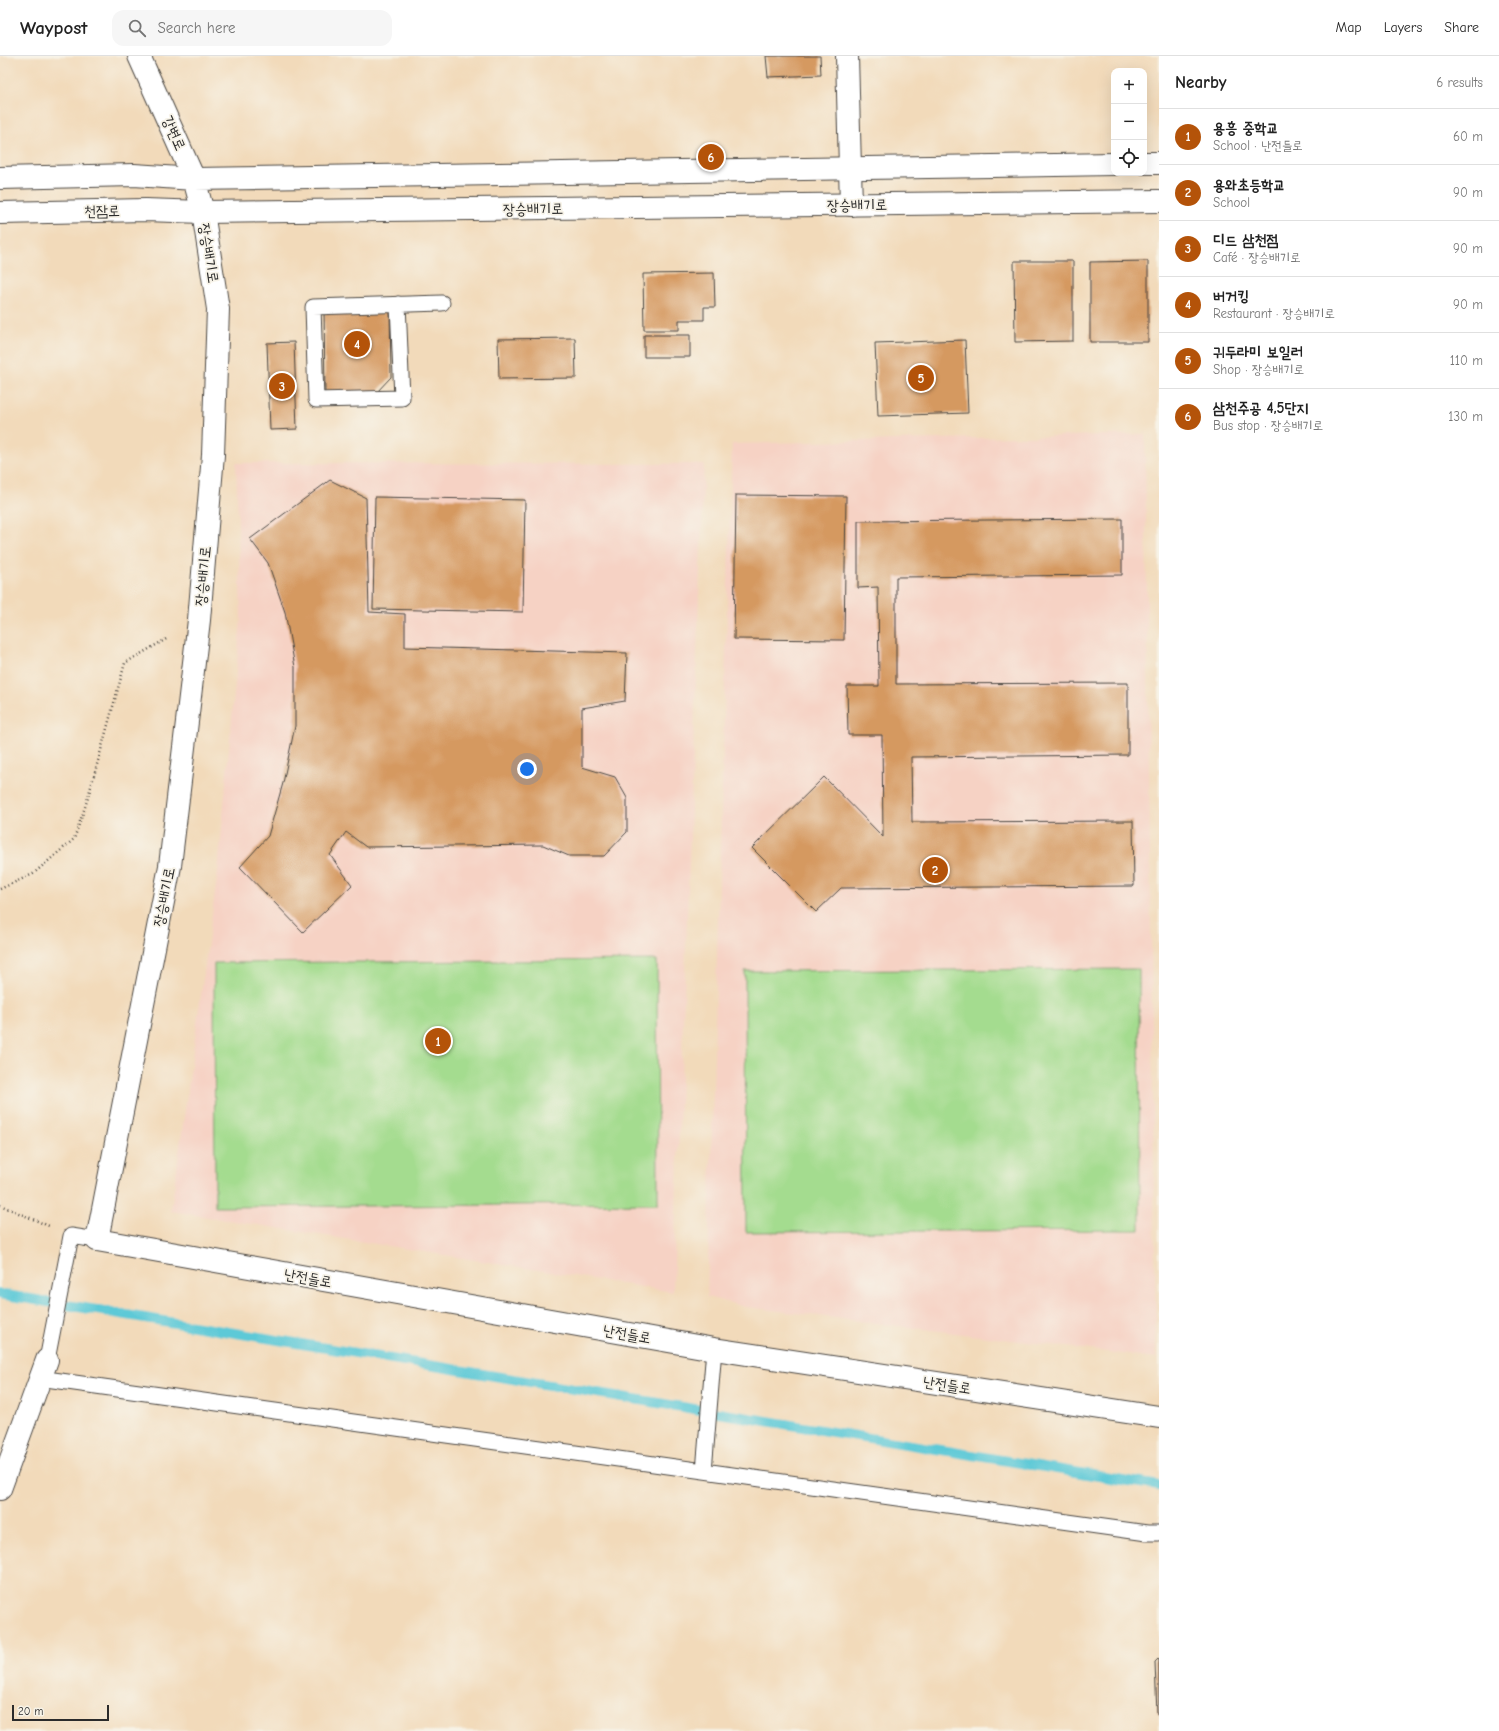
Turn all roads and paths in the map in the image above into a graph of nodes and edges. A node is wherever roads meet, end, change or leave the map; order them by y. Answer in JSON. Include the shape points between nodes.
{"nodes":[{"id":1,"x":139,"y":56,"type":"edge"},
{"id":2,"x":847,"y":56,"type":"edge"},
{"id":3,"x":1147,"y":163,"type":"edge"},
{"id":4,"x":1159,"y":163,"type":"edge"},
{"id":5,"x":1111,"y":164,"type":"edge"},
{"id":6,"x":851,"y":167,"type":"junction"},
{"id":7,"x":0,"y":178,"type":"edge"},
{"id":8,"x":194,"y":179,"type":"junction"},
{"id":9,"x":1159,"y":201,"type":"edge"},
{"id":10,"x":851,"y":206,"type":"junction"},
{"id":11,"x":203,"y":212,"type":"junction"},
{"id":12,"x":0,"y":213,"type":"edge"},
{"id":13,"x":442,"y":303,"type":"dead end"},
{"id":14,"x":398,"y":304,"type":"junction"},
{"id":15,"x":200,"y":620,"type":"junction"},
{"id":16,"x":0,"y":889,"type":"edge"},
{"id":17,"x":0,"y":1205,"type":"edge"},
{"id":18,"x":72,"y":1236,"type":"junction"},
{"id":19,"x":97,"y":1240,"type":"junction"},
{"id":20,"x":714,"y":1349,"type":"junction"},
{"id":21,"x":43,"y":1369,"type":"junction"},
{"id":22,"x":1159,"y":1417,"type":"edge"},
{"id":23,"x":704,"y":1471,"type":"junction"},
{"id":24,"x":0,"y":1489,"type":"edge"},
{"id":25,"x":1159,"y":1533,"type":"edge"}],
"edges":[{"from":1,"to":8,"type":"street","name":"강변로"},
{"from":2,"to":6,"type":"street"},
{"from":3,"to":4,"type":"street"},
{"from":5,"to":6,"type":"street"},
{"from":6,"to":8,"type":"street"},
{"from":6,"to":10,"type":"street"},
{"from":7,"to":8,"type":"street","via":[[134,175]]},
{"from":8,"to":11,"type":"street","name":"강변로"},
{"from":9,"to":10,"type":"street","name":"장승배기로"},
{"from":10,"to":11,"type":"street","name":"장승배기로"},
{"from":11,"to":12,"type":"street","name":"천잠로","via":[[145,210]]},
{"from":11,"to":15,"type":"street","name":"장승배기로","via":[[218,309],[213,455]]},
{"from":13,"to":14,"type":"lane"},
{"from":14,"to":14,"type":"lane","via":[[313,307],[316,400],[402,398]]},
{"from":15,"to":16,"type":"path","via":[[125,663],[74,839],[33,874]]},
{"from":15,"to":19,"type":"street","name":"장승배기로","via":[[170,866]]},
{"from":17,"to":18,"type":"path"},
{"from":18,"to":19,"type":"lane"},
{"from":18,"to":21,"type":"lane"},
{"from":19,"to":20,"type":"street","name":"난전들로"},
{"from":20,"to":22,"type":"street","name":"난전들로"},
{"from":20,"to":23,"type":"lane"},
{"from":21,"to":23,"type":"lane"},
{"from":21,"to":24,"type":"street"},
{"from":23,"to":25,"type":"lane"}]}
